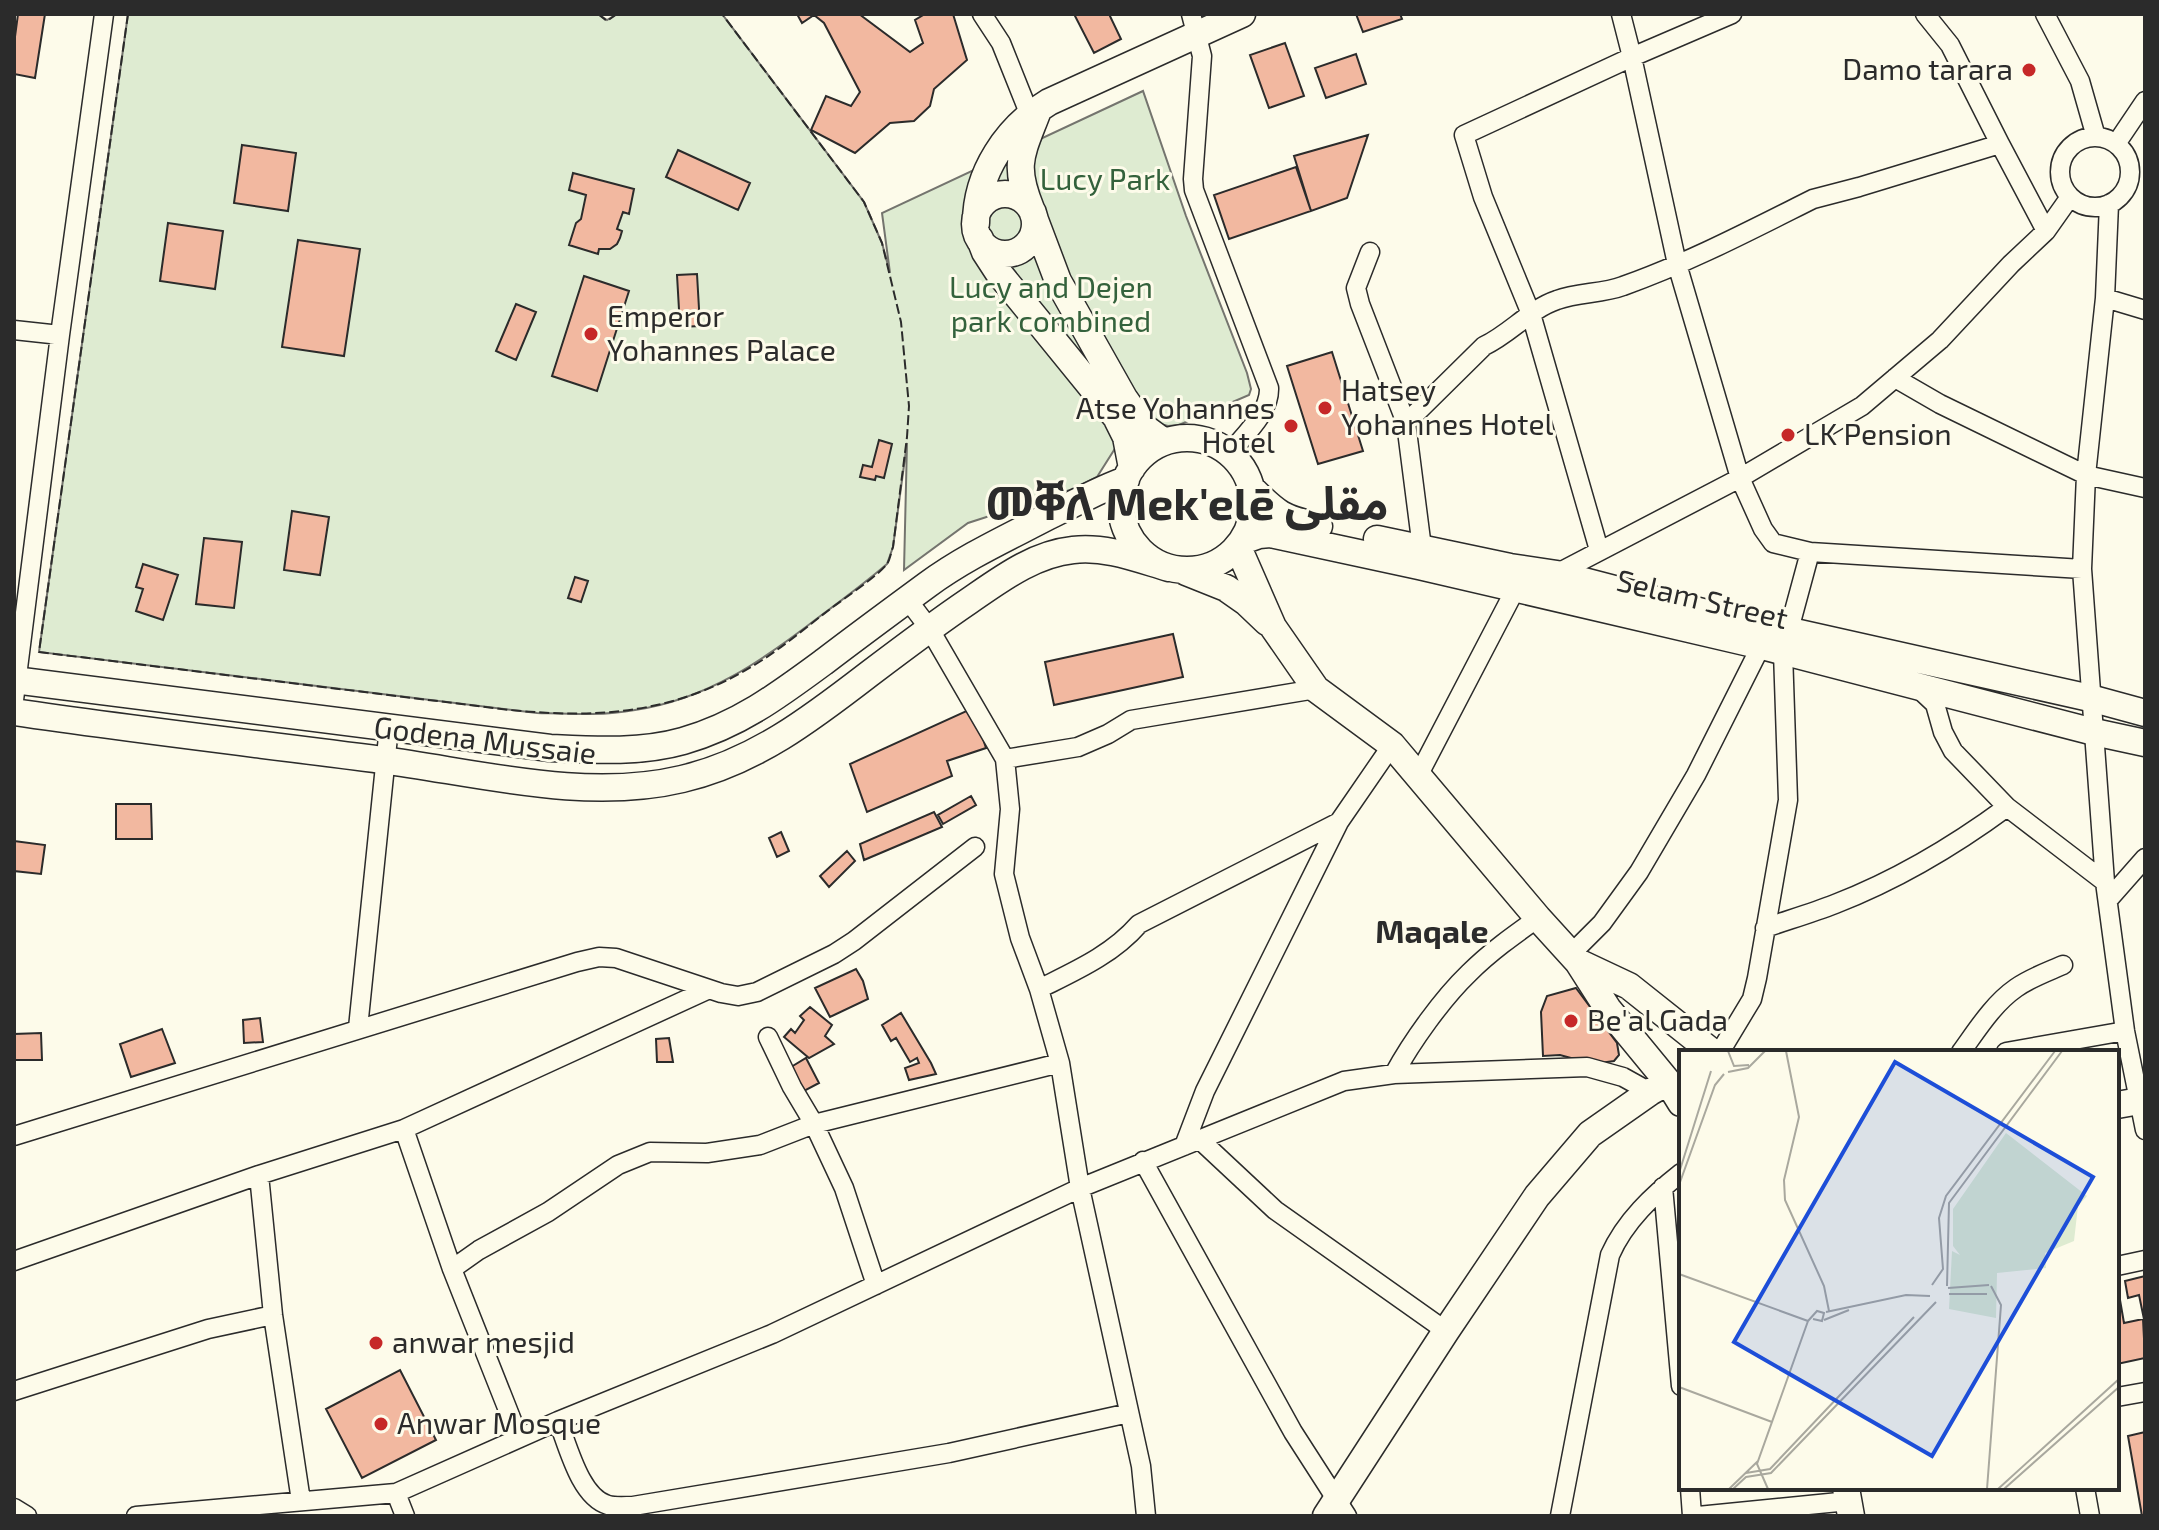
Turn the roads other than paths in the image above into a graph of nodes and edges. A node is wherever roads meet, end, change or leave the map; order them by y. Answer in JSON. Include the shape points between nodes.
{"nodes":[{"id":1,"x":104,"y":14,"type":"edge"},
{"id":2,"x":982,"y":14,"type":"edge"},
{"id":3,"x":1242,"y":14,"type":"edge"},
{"id":4,"x":1621,"y":14,"type":"edge"},
{"id":5,"x":1732,"y":14,"type":"edge"},
{"id":6,"x":1925,"y":14,"type":"edge"},
{"id":7,"x":2045,"y":14,"type":"edge"},
{"id":8,"x":1195,"y":25,"type":"edge"},
{"id":9,"x":1632,"y":57,"type":"junction"},
{"id":10,"x":2145,"y":101,"type":"edge"},
{"id":11,"x":1033,"y":116,"type":"junction"},
{"id":12,"x":2096,"y":137,"type":"junction"},
{"id":13,"x":2000,"y":144,"type":"junction"},
{"id":14,"x":2116,"y":144,"type":"junction"},
{"id":15,"x":2136,"y":161,"type":"edge"},
{"id":16,"x":2070,"y":197,"type":"junction"},
{"id":17,"x":2109,"y":204,"type":"junction"},
{"id":18,"x":1033,"y":215,"type":"junction"},
{"id":19,"x":978,"y":231,"type":"junction"},
{"id":20,"x":2046,"y":231,"type":"junction"},
{"id":21,"x":1370,"y":252,"type":"dead end"},
{"id":22,"x":1677,"y":264,"type":"junction"},
{"id":23,"x":2105,"y":298,"type":"junction"},
{"id":24,"x":2145,"y":310,"type":"edge"},
{"id":25,"x":1531,"y":314,"type":"junction"},
{"id":26,"x":14,"y":330,"type":"edge"},
{"id":27,"x":60,"y":335,"type":"junction"},
{"id":28,"x":1895,"y":378,"type":"junction"},
{"id":29,"x":1406,"y":423,"type":"junction"},
{"id":30,"x":1164,"y":442,"type":"junction"},
{"id":31,"x":1229,"y":454,"type":"junction"},
{"id":32,"x":1129,"y":474,"type":"junction"},
{"id":33,"x":2086,"y":475,"type":"junction"},
{"id":34,"x":1740,"y":478,"type":"junction"},
{"id":35,"x":1251,"y":488,"type":"junction"},
{"id":36,"x":2145,"y":488,"type":"edge"},
{"id":37,"x":1240,"y":544,"type":"junction"},
{"id":38,"x":1599,"y":550,"type":"junction"},
{"id":39,"x":1810,"y":552,"type":"junction"},
{"id":40,"x":1421,"y":557,"type":"junction"},
{"id":41,"x":1176,"y":569,"type":"junction"},
{"id":42,"x":2082,"y":569,"type":"junction"},
{"id":43,"x":1557,"y":574,"type":"junction"},
{"id":44,"x":1513,"y":578,"type":"junction"},
{"id":45,"x":907,"y":599,"type":"junction"},
{"id":46,"x":1273,"y":627,"type":"junction"},
{"id":47,"x":929,"y":628,"type":"junction"},
{"id":48,"x":1776,"y":640,"type":"junction"},
{"id":49,"x":1915,"y":684,"type":"junction"},
{"id":50,"x":15,"y":686,"type":"edge"},
{"id":51,"x":1316,"y":689,"type":"junction"},
{"id":52,"x":2090,"y":698,"type":"junction"},
{"id":53,"x":14,"y":712,"type":"edge"},
{"id":54,"x":2145,"y":713,"type":"edge"},
{"id":55,"x":389,"y":727,"type":"junction"},
{"id":56,"x":2094,"y":732,"type":"junction"},
{"id":57,"x":2145,"y":743,"type":"edge"},
{"id":58,"x":1392,"y":745,"type":"junction"},
{"id":59,"x":1005,"y":759,"type":"junction"},
{"id":60,"x":386,"y":761,"type":"junction"},
{"id":61,"x":1418,"y":776,"type":"junction"},
{"id":62,"x":2007,"y":807,"type":"junction"},
{"id":63,"x":1339,"y":822,"type":"junction"},
{"id":64,"x":975,"y":847,"type":"dead end"},
{"id":65,"x":2145,"y":858,"type":"edge"},
{"id":66,"x":2107,"y":891,"type":"junction"},
{"id":67,"x":1538,"y":918,"type":"junction"},
{"id":68,"x":1765,"y":928,"type":"junction"},
{"id":69,"x":1575,"y":958,"type":"junction"},
{"id":70,"x":2063,"y":965,"type":"dead end"},
{"id":71,"x":1039,"y":989,"type":"junction"},
{"id":72,"x":707,"y":990,"type":"junction"},
{"id":73,"x":358,"y":1028,"type":"junction"},
{"id":74,"x":2125,"y":1031,"type":"junction"},
{"id":75,"x":768,"y":1037,"type":"dead end"},
{"id":76,"x":1709,"y":1050,"type":"edge"},
{"id":77,"x":1721,"y":1050,"type":"edge"},
{"id":78,"x":1962,"y":1050,"type":"edge"},
{"id":79,"x":2017,"y":1050,"type":"edge"},
{"id":80,"x":1060,"y":1063,"type":"junction"},
{"id":81,"x":1394,"y":1074,"type":"junction"},
{"id":82,"x":1666,"y":1092,"type":"edge"},
{"id":83,"x":2134,"y":1102,"type":"edge"},
{"id":84,"x":814,"y":1124,"type":"junction"},
{"id":85,"x":404,"y":1129,"type":"junction"},
{"id":86,"x":2145,"y":1130,"type":"edge"},
{"id":87,"x":14,"y":1136,"type":"edge"},
{"id":88,"x":1192,"y":1142,"type":"junction"},
{"id":89,"x":1143,"y":1161,"type":"junction"},
{"id":90,"x":259,"y":1175,"type":"junction"},
{"id":91,"x":1679,"y":1175,"type":"edge"},
{"id":92,"x":1663,"y":1187,"type":"junction"},
{"id":93,"x":1080,"y":1188,"type":"junction"},
{"id":94,"x":2145,"y":1260,"type":"edge"},
{"id":95,"x":14,"y":1261,"type":"edge"},
{"id":96,"x":2119,"y":1266,"type":"edge"},
{"id":97,"x":452,"y":1269,"type":"junction"},
{"id":98,"x":876,"y":1285,"type":"junction"},
{"id":99,"x":273,"y":1315,"type":"junction"},
{"id":100,"x":1446,"y":1331,"type":"junction"},
{"id":101,"x":1679,"y":1364,"type":"edge"},
{"id":102,"x":14,"y":1391,"type":"edge"},
{"id":103,"x":2145,"y":1392,"type":"edge"},
{"id":104,"x":2119,"y":1397,"type":"edge"},
{"id":105,"x":1129,"y":1413,"type":"junction"},
{"id":106,"x":558,"y":1421,"type":"junction"},
{"id":107,"x":519,"y":1438,"type":"junction"},
{"id":108,"x":1690,"y":1490,"type":"edge"},
{"id":109,"x":2085,"y":1490,"type":"edge"},
{"id":110,"x":396,"y":1493,"type":"junction"},
{"id":111,"x":1849,"y":1502,"type":"edge"},
{"id":112,"x":294,"y":1506,"type":"edge"},
{"id":113,"x":14,"y":1508,"type":"edge"},
{"id":114,"x":616,"y":1511,"type":"edge"},
{"id":115,"x":1337,"y":1511,"type":"edge"},
{"id":116,"x":175,"y":1514,"type":"edge"},
{"id":117,"x":27,"y":1516,"type":"edge"},
{"id":118,"x":136,"y":1516,"type":"edge"},
{"id":119,"x":405,"y":1516,"type":"edge"},
{"id":120,"x":1146,"y":1516,"type":"edge"},
{"id":121,"x":1560,"y":1516,"type":"edge"},
{"id":122,"x":1695,"y":1516,"type":"edge"},
{"id":123,"x":2090,"y":1516,"type":"edge"}],
"edges":[{"from":1,"to":27,"type":"street"},
{"from":2,"to":11,"type":"street","via":[[1001,43]]},
{"from":3,"to":8,"type":"street"},
{"from":4,"to":9,"type":"street"},
{"from":5,"to":9,"type":"street"},
{"from":6,"to":13,"type":"street","via":[[1950,45]]},
{"from":7,"to":12,"type":"street","via":[[2080,81]]},
{"from":8,"to":11,"type":"street"},
{"from":8,"to":31,"type":"street","via":[[1202,56],[1194,190],[1269,388],[1266,407]]},
{"from":9,"to":22,"type":"street"},
{"from":9,"to":25,"type":"street","via":[[1464,135]]},
{"from":10,"to":14,"type":"street"},
{"from":11,"to":18,"type":"street","via":[[1020,174]]},
{"from":11,"to":19,"type":"street","via":[[1011,132],[988,170],[976,204]]},
{"from":12,"to":14,"type":"street"},
{"from":12,"to":16,"type":"street","via":[[2078,141],[2065,154],[2061,181]]},
{"from":13,"to":20,"type":"street"},
{"from":13,"to":22,"type":"street","via":[[1813,199]]},
{"from":14,"to":15,"type":"street"},
{"from":15,"to":17,"type":"street","via":[[2127,186]]},
{"from":16,"to":17,"type":"street","via":[[2089,206]]},
{"from":16,"to":20,"type":"street"},
{"from":17,"to":23,"type":"street"},
{"from":18,"to":19,"type":"street","via":[[1024,201],[998,195],[978,212]]},
{"from":18,"to":19,"type":"street","via":[[1033,236],[1008,254],[988,248]]},
{"from":18,"to":30,"type":"street","via":[[1058,281],[1124,398],[1145,428]]},
{"from":19,"to":32,"type":"street","via":[[998,272],[1116,417],[1126,437]]},
{"from":20,"to":28,"type":"street","via":[[1940,340]]},
{"from":21,"to":29,"type":"street","via":[[1356,288]]},
{"from":22,"to":25,"type":"street","via":[[1620,288],[1556,300]]},
{"from":22,"to":34,"type":"street"},
{"from":23,"to":24,"type":"street"},
{"from":23,"to":33,"type":"street"},
{"from":25,"to":29,"type":"street","via":[[1484,346]]},
{"from":25,"to":38,"type":"street"},
{"from":26,"to":27,"type":"street"},
{"from":27,"to":50,"type":"street"},
{"from":28,"to":33,"type":"street"},
{"from":28,"to":34,"type":"street","via":[[1862,406]]},
{"from":29,"to":40,"type":"street"},
{"from":30,"to":31,"type":"street","via":[[1205,441]]},
{"from":30,"to":32,"type":"street","via":[[1141,457]]},
{"from":31,"to":35,"type":"street"},
{"from":32,"to":41,"type":"street","via":[[1121,507],[1128,534],[1145,555]]},
{"from":32,"to":45,"type":"street","name":"Godena Mussaie","via":[[983,549]]},
{"from":33,"to":36,"type":"street"},
{"from":33,"to":42,"type":"street"},
{"from":34,"to":38,"type":"street"},
{"from":34,"to":39,"type":"street","via":[[1773,543]]},
{"from":35,"to":37,"type":"street","via":[[1252,516]]},
{"from":35,"to":40,"type":"street","via":[[1290,520]]},
{"from":37,"to":40,"type":"street","via":[[1270,534]]},
{"from":37,"to":41,"type":"street","via":[[1210,567]]},
{"from":37,"to":46,"type":"street"},
{"from":38,"to":43,"type":"street"},
{"from":39,"to":42,"type":"street"},
{"from":39,"to":48,"type":"street"},
{"from":40,"to":44,"type":"street"},
{"from":41,"to":46,"type":"street","via":[[1226,588]]},
{"from":41,"to":47,"type":"street","name":"Godena Mussaie","via":[[1092,549],[1054,553],[1034,560]]},
{"from":42,"to":52,"type":"street"},
{"from":43,"to":44,"type":"street","name":"Selam Street"},
{"from":43,"to":48,"type":"street","name":"Selam Street"},
{"from":44,"to":48,"type":"street","name":"Selam Street"},
{"from":44,"to":61,"type":"street"},
{"from":45,"to":47,"type":"street"},
{"from":45,"to":55,"type":"street","name":"Godena Mussaie","via":[[761,707],[681,742],[559,749]]},
{"from":46,"to":51,"type":"street"},
{"from":47,"to":59,"type":"street"},
{"from":47,"to":60,"type":"street","name":"Godena Mussaie","via":[[784,737],[682,779],[627,788],[576,788]]},
{"from":48,"to":49,"type":"street","name":"Selam Street"},
{"from":48,"to":52,"type":"street","name":"Selam Street"},
{"from":48,"to":68,"type":"street","via":[[1788,800]]},
{"from":48,"to":69,"type":"street","via":[[1639,872]]},
{"from":49,"to":56,"type":"street","name":"Selam Street"},
{"from":49,"to":62,"type":"street","via":[[1935,704],[1953,751]]},
{"from":50,"to":55,"type":"street","name":"Godena Mussaie"},
{"from":51,"to":58,"type":"street"},
{"from":51,"to":59,"type":"street","via":[[1131,720],[1078,747]]},
{"from":52,"to":54,"type":"street","name":"Selam Street"},
{"from":52,"to":56,"type":"street"},
{"from":53,"to":60,"type":"street","name":"Godena Mussaie"},
{"from":55,"to":60,"type":"street"},
{"from":56,"to":57,"type":"street","name":"Selam Street"},
{"from":56,"to":66,"type":"street"},
{"from":58,"to":61,"type":"street"},
{"from":58,"to":63,"type":"street"},
{"from":59,"to":71,"type":"street","via":[[1010,809],[1004,874]]},
{"from":60,"to":73,"type":"street"},
{"from":61,"to":67,"type":"street"},
{"from":62,"to":66,"type":"street"},
{"from":62,"to":68,"type":"street","via":[[1898,875]]},
{"from":63,"to":71,"type":"street","via":[[1139,924],[1096,961]]},
{"from":63,"to":88,"type":"street","via":[[1205,1091]]},
{"from":64,"to":72,"type":"street","via":[[834,954],[757,992],[738,996]]},
{"from":65,"to":66,"type":"street"},
{"from":66,"to":74,"type":"street"},
{"from":67,"to":69,"type":"street"},
{"from":67,"to":81,"type":"street","via":[[1467,975],[1408,1048]]},
{"from":68,"to":77,"type":"street","via":[[1752,999]]},
{"from":69,"to":76,"type":"street","via":[[1629,986]]},
{"from":69,"to":82,"type":"street"},
{"from":70,"to":78,"type":"street","via":[[2014,989]]},
{"from":71,"to":80,"type":"street"},
{"from":72,"to":73,"type":"street","via":[[616,958],[599,957]]},
{"from":72,"to":85,"type":"street"},
{"from":73,"to":87,"type":"street"},
{"from":74,"to":79,"type":"street"},
{"from":74,"to":83,"type":"street"},
{"from":75,"to":84,"type":"street"},
{"from":80,"to":84,"type":"street"},
{"from":80,"to":93,"type":"street"},
{"from":81,"to":82,"type":"street","via":[[1587,1067]]},
{"from":81,"to":88,"type":"street","via":[[1344,1081]]},
{"from":82,"to":100,"type":"street","via":[[1590,1134],[1537,1196]]},
{"from":83,"to":86,"type":"street"},
{"from":84,"to":97,"type":"street","via":[[760,1145],[707,1153],[650,1152],[618,1165]]},
{"from":84,"to":98,"type":"street","via":[[844,1188]]},
{"from":85,"to":90,"type":"street"},
{"from":85,"to":97,"type":"street"},
{"from":88,"to":89,"type":"street"},
{"from":88,"to":100,"type":"street","via":[[1275,1210]]},
{"from":89,"to":93,"type":"street"},
{"from":89,"to":115,"type":"street"},
{"from":90,"to":95,"type":"street"},
{"from":90,"to":99,"type":"street"},
{"from":91,"to":92,"type":"street"},
{"from":92,"to":101,"type":"street"},
{"from":92,"to":121,"type":"street","via":[[1626,1226],[1610,1255]]},
{"from":93,"to":98,"type":"street"},
{"from":93,"to":105,"type":"street"},
{"from":94,"to":96,"type":"street"},
{"from":97,"to":107,"type":"street"},
{"from":98,"to":106,"type":"street","via":[[772,1334]]},
{"from":99,"to":102,"type":"street","via":[[208,1329]]},
{"from":99,"to":112,"type":"street"},
{"from":100,"to":115,"type":"street"},
{"from":103,"to":104,"type":"street"},
{"from":105,"to":114,"type":"street","via":[[949,1453]]},
{"from":105,"to":120,"type":"street"},
{"from":106,"to":107,"type":"street"},
{"from":106,"to":114,"type":"street","via":[[581,1480],[595,1499]]},
{"from":107,"to":110,"type":"street"},
{"from":108,"to":122,"type":"street"},
{"from":109,"to":123,"type":"street"},
{"from":110,"to":112,"type":"street"},
{"from":110,"to":119,"type":"street"},
{"from":111,"to":122,"type":"street"},
{"from":112,"to":116,"type":"street"},
{"from":113,"to":117,"type":"street"},
{"from":116,"to":118,"type":"street"}]}
